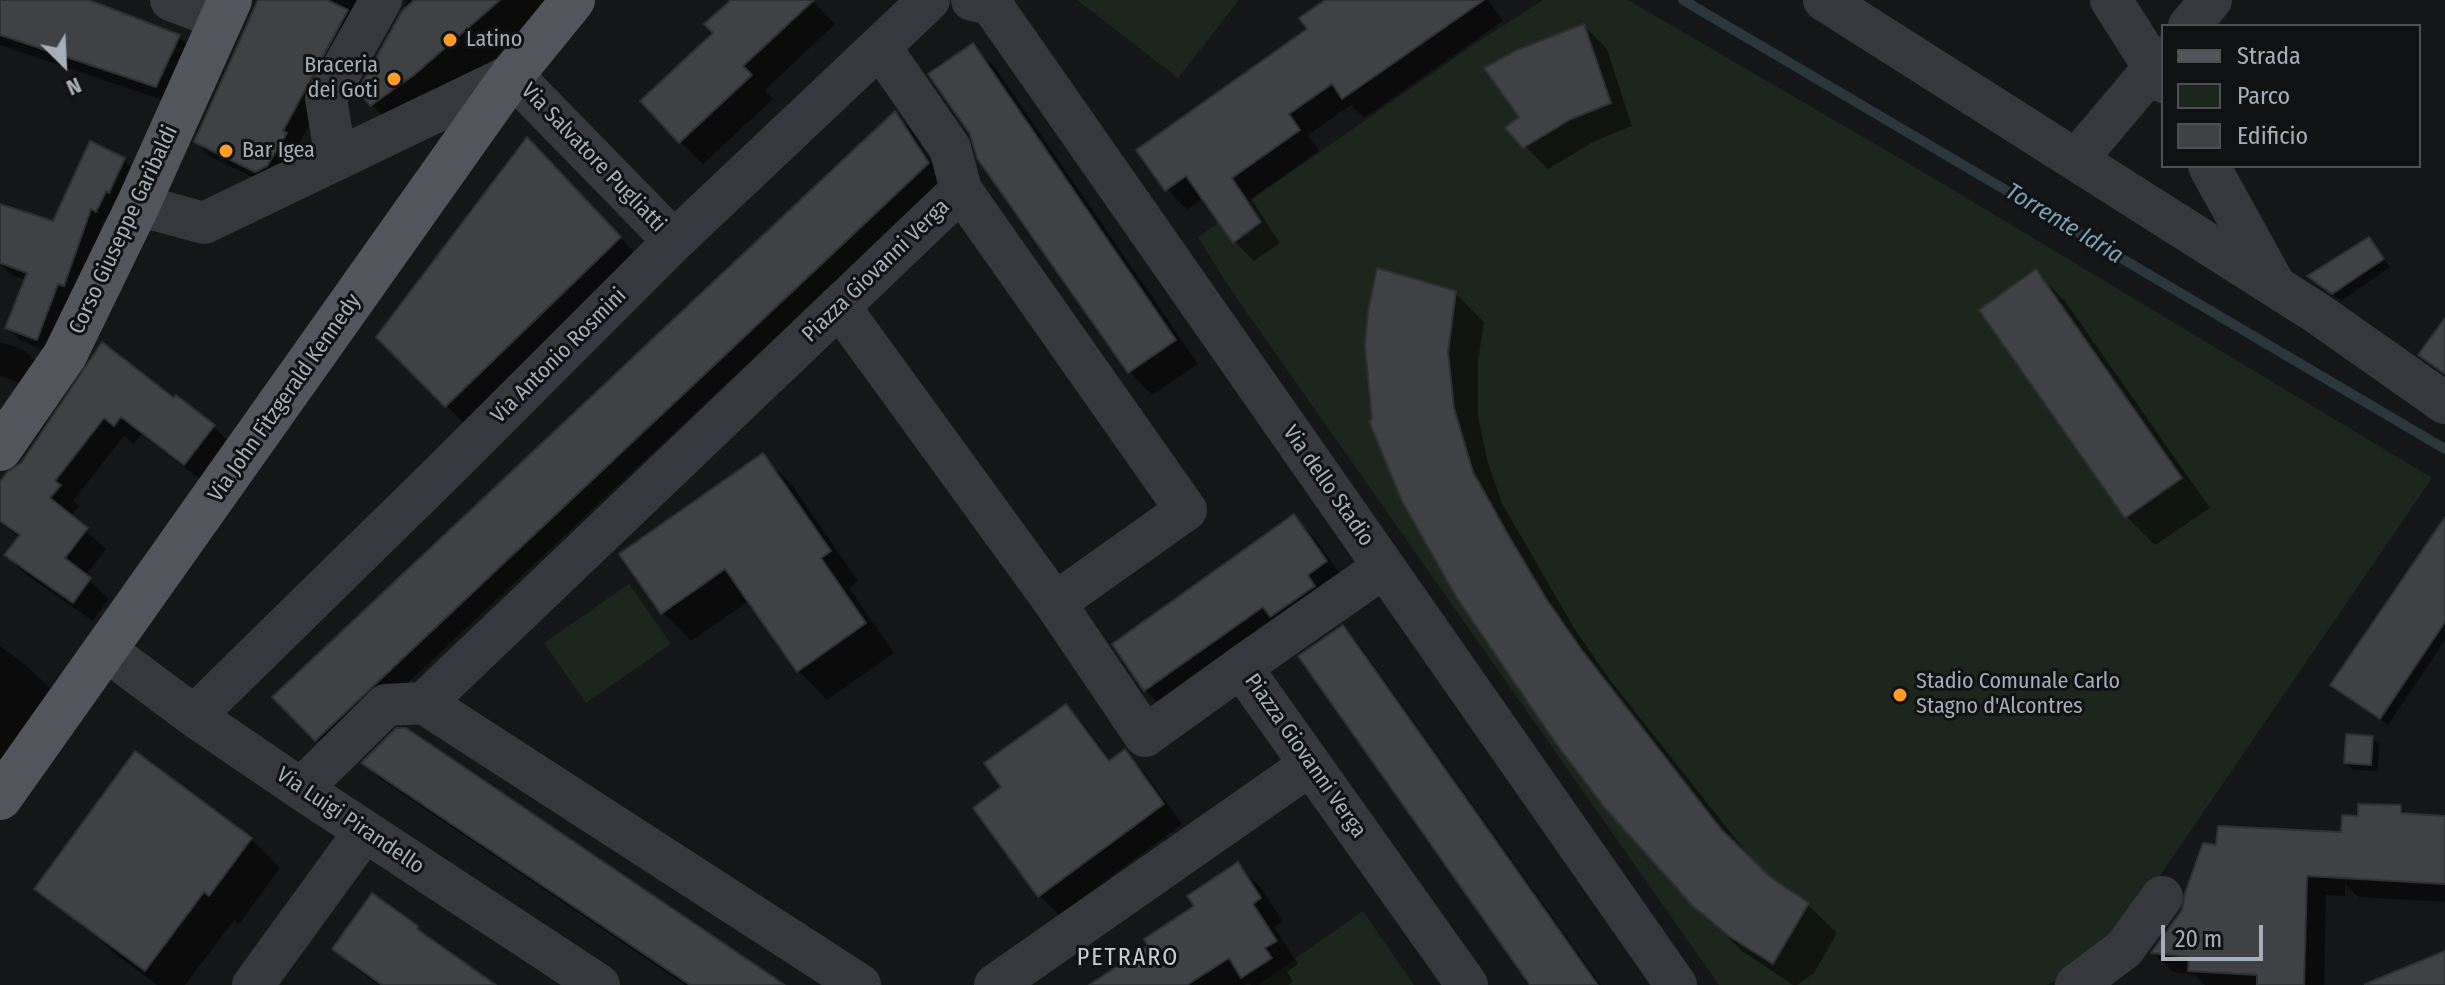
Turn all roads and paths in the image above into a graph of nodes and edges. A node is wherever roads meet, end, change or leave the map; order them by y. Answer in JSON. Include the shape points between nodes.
{"nodes":[{"id":1,"x":171,"y":0,"type":"edge"},
{"id":2,"x":381,"y":0,"type":"edge"},
{"id":3,"x":573,"y":0,"type":"edge"},
{"id":4,"x":929,"y":0,"type":"edge"},
{"id":5,"x":972,"y":0,"type":"edge"},
{"id":6,"x":1824,"y":0,"type":"edge"},
{"id":7,"x":2111,"y":0,"type":"edge"},
{"id":8,"x":2211,"y":0,"type":"edge"},
{"id":9,"x":226,"y":9,"type":"edge"},
{"id":10,"x":2191,"y":24,"type":"edge"},
{"id":11,"x":880,"y":47,"type":"junction"},
{"id":12,"x":2160,"y":69,"type":"edge"},
{"id":13,"x":512,"y":75,"type":"junction"},
{"id":14,"x":336,"y":160,"type":"junction"},
{"id":15,"x":2076,"y":160,"type":"junction"},
{"id":16,"x":2210,"y":168,"type":"edge"},
{"id":17,"x":961,"y":190,"type":"junction"},
{"id":18,"x":138,"y":205,"type":"junction"},
{"id":19,"x":674,"y":241,"type":"junction"},
{"id":20,"x":2276,"y":287,"type":"junction"},
{"id":21,"x":839,"y":306,"type":"junction"},
{"id":22,"x":2445,"y":403,"type":"edge"},
{"id":23,"x":2,"y":443,"type":"edge"},
{"id":24,"x":1384,"y":567,"type":"junction"},
{"id":25,"x":1055,"y":603,"type":"junction"},
{"id":26,"x":107,"y":651,"type":"junction"},
{"id":27,"x":1241,"y":667,"type":"junction"},
{"id":28,"x":424,"y":703,"type":"junction"},
{"id":29,"x":194,"y":716,"type":"junction"},
{"id":30,"x":1310,"y":765,"type":"junction"},
{"id":31,"x":301,"y":789,"type":"junction"},
{"id":32,"x":0,"y":798,"type":"edge"},
{"id":33,"x":365,"y":831,"type":"junction"},
{"id":34,"x":2162,"y":897,"type":"dead end"},
{"id":35,"x":584,"y":981,"type":"edge"},
{"id":36,"x":844,"y":981,"type":"edge"},
{"id":37,"x":253,"y":985,"type":"edge"},
{"id":38,"x":995,"y":985,"type":"edge"},
{"id":39,"x":1467,"y":985,"type":"edge"},
{"id":40,"x":1676,"y":985,"type":"edge"},
{"id":41,"x":2076,"y":985,"type":"edge"}],
"edges":[{"from":1,"to":9,"type":"street"},
{"from":2,"to":14,"type":"street","via":[[326,98]]},
{"from":3,"to":13,"type":"main road","name":"Via John Fitzgerald Kennedy"},
{"from":4,"to":11,"type":"street","name":"Via Antonio Rosmini"},
{"from":5,"to":24,"type":"street","name":"Via dello Stadio","via":[[991,4]]},
{"from":6,"to":15,"type":"street"},
{"from":7,"to":12,"type":"street"},
{"from":8,"to":10,"type":"street"},
{"from":9,"to":18,"type":"main road","name":"Corso Giuseppe Garibaldi"},
{"from":11,"to":17,"type":"street","via":[[950,148]]},
{"from":11,"to":19,"type":"street","name":"Via Antonio Rosmini"},
{"from":12,"to":15,"type":"street"},
{"from":13,"to":14,"type":"street"},
{"from":13,"to":19,"type":"street","name":"Via Salvatore Pugliatti"},
{"from":13,"to":26,"type":"main road","name":"Via John Fitzgerald Kennedy"},
{"from":14,"to":18,"type":"street","via":[[204,223]]},
{"from":15,"to":20,"type":"street"},
{"from":16,"to":20,"type":"street"},
{"from":17,"to":21,"type":"street","name":"Piazza Giovanni Verga"},
{"from":17,"to":25,"type":"street","name":"Piazza Giovanni Verga","via":[[1186,510]]},
{"from":18,"to":23,"type":"main road","name":"Corso Giuseppe Garibaldi","via":[[65,355]]},
{"from":19,"to":29,"type":"street","name":"Via Antonio Rosmini"},
{"from":20,"to":22,"type":"street"},
{"from":21,"to":25,"type":"street"},
{"from":21,"to":28,"type":"street","name":"Piazza Giovanni Verga"},
{"from":24,"to":27,"type":"street"},
{"from":24,"to":40,"type":"street","name":"Via dello Stadio"},
{"from":25,"to":27,"type":"street","name":"Piazza Giovanni Verga","via":[[1145,736]]},
{"from":26,"to":29,"type":"street","name":"Via Luigi Pirandello"},
{"from":26,"to":32,"type":"main road","name":"Via John Fitzgerald Kennedy"},
{"from":27,"to":30,"type":"street","name":"Piazza Giovanni Verga"},
{"from":28,"to":31,"type":"street","via":[[386,705]]},
{"from":28,"to":36,"type":"street"},
{"from":29,"to":31,"type":"street","name":"Via Luigi Pirandello"},
{"from":30,"to":38,"type":"street"},
{"from":30,"to":39,"type":"street","name":"Piazza Giovanni Verga"},
{"from":31,"to":33,"type":"street","name":"Via Luigi Pirandello"},
{"from":33,"to":35,"type":"street","name":"Via Luigi Pirandello"},
{"from":33,"to":37,"type":"street"},
{"from":34,"to":41,"type":"street","via":[[2124,949]]}]}
